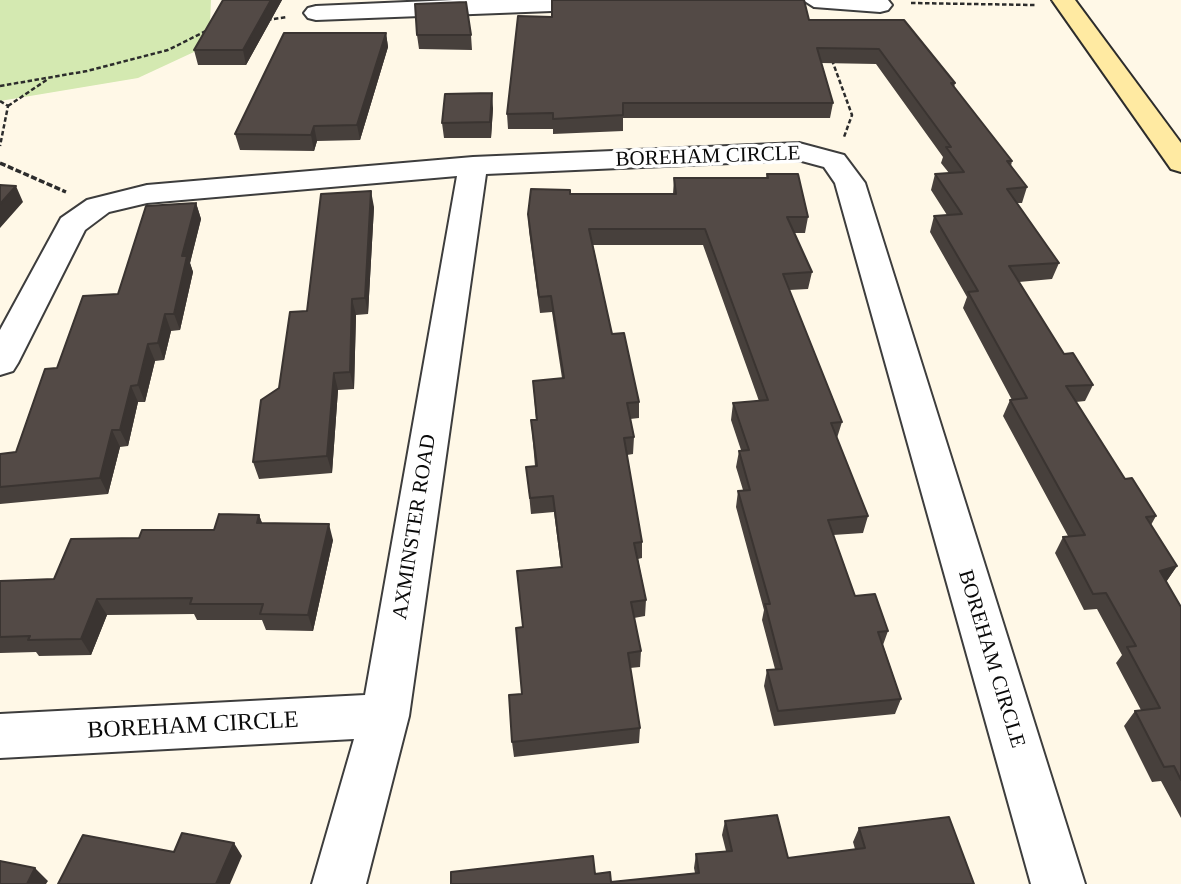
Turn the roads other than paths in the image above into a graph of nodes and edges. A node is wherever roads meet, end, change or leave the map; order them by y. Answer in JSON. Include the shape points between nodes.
{"nodes":[{"id":1,"x":814,"y":0,"type":"edge"},
{"id":2,"x":519,"y":2,"type":"edge"},
{"id":3,"x":626,"y":2,"type":"edge"},
{"id":4,"x":1066,"y":3,"type":"edge"},
{"id":5,"x":880,"y":5,"type":"road end"},
{"id":6,"x":316,"y":13,"type":"road end"},
{"id":7,"x":1179,"y":157,"type":"edge"},
{"id":8,"x":472,"y":166,"type":"junction"},
{"id":9,"x":0,"y":363,"type":"edge"},
{"id":10,"x":385,"y":716,"type":"junction"},
{"id":11,"x":0,"y":736,"type":"edge"},
{"id":12,"x":340,"y":884,"type":"edge"},
{"id":13,"x":1058,"y":884,"type":"edge"}],
"edges":[{"from":1,"to":5,"type":"street"},
{"from":2,"to":3,"type":"street"},
{"from":2,"to":6,"type":"street"},
{"from":4,"to":7,"type":"main road"},
{"from":8,"to":9,"type":"street","name":"BOREHAM CIRCLE","via":[[147,194],[97,206],[72,225]]},
{"from":8,"to":10,"type":"street","name":"AXMINSTER ROAD"},
{"from":8,"to":13,"type":"street","name":"BOREHAM CIRCLE","via":[[799,151],[834,161],[850,183]]},
{"from":10,"to":11,"type":"street","name":"BOREHAM CIRCLE"},
{"from":10,"to":12,"type":"street","name":"AXMINSTER ROAD"}]}
